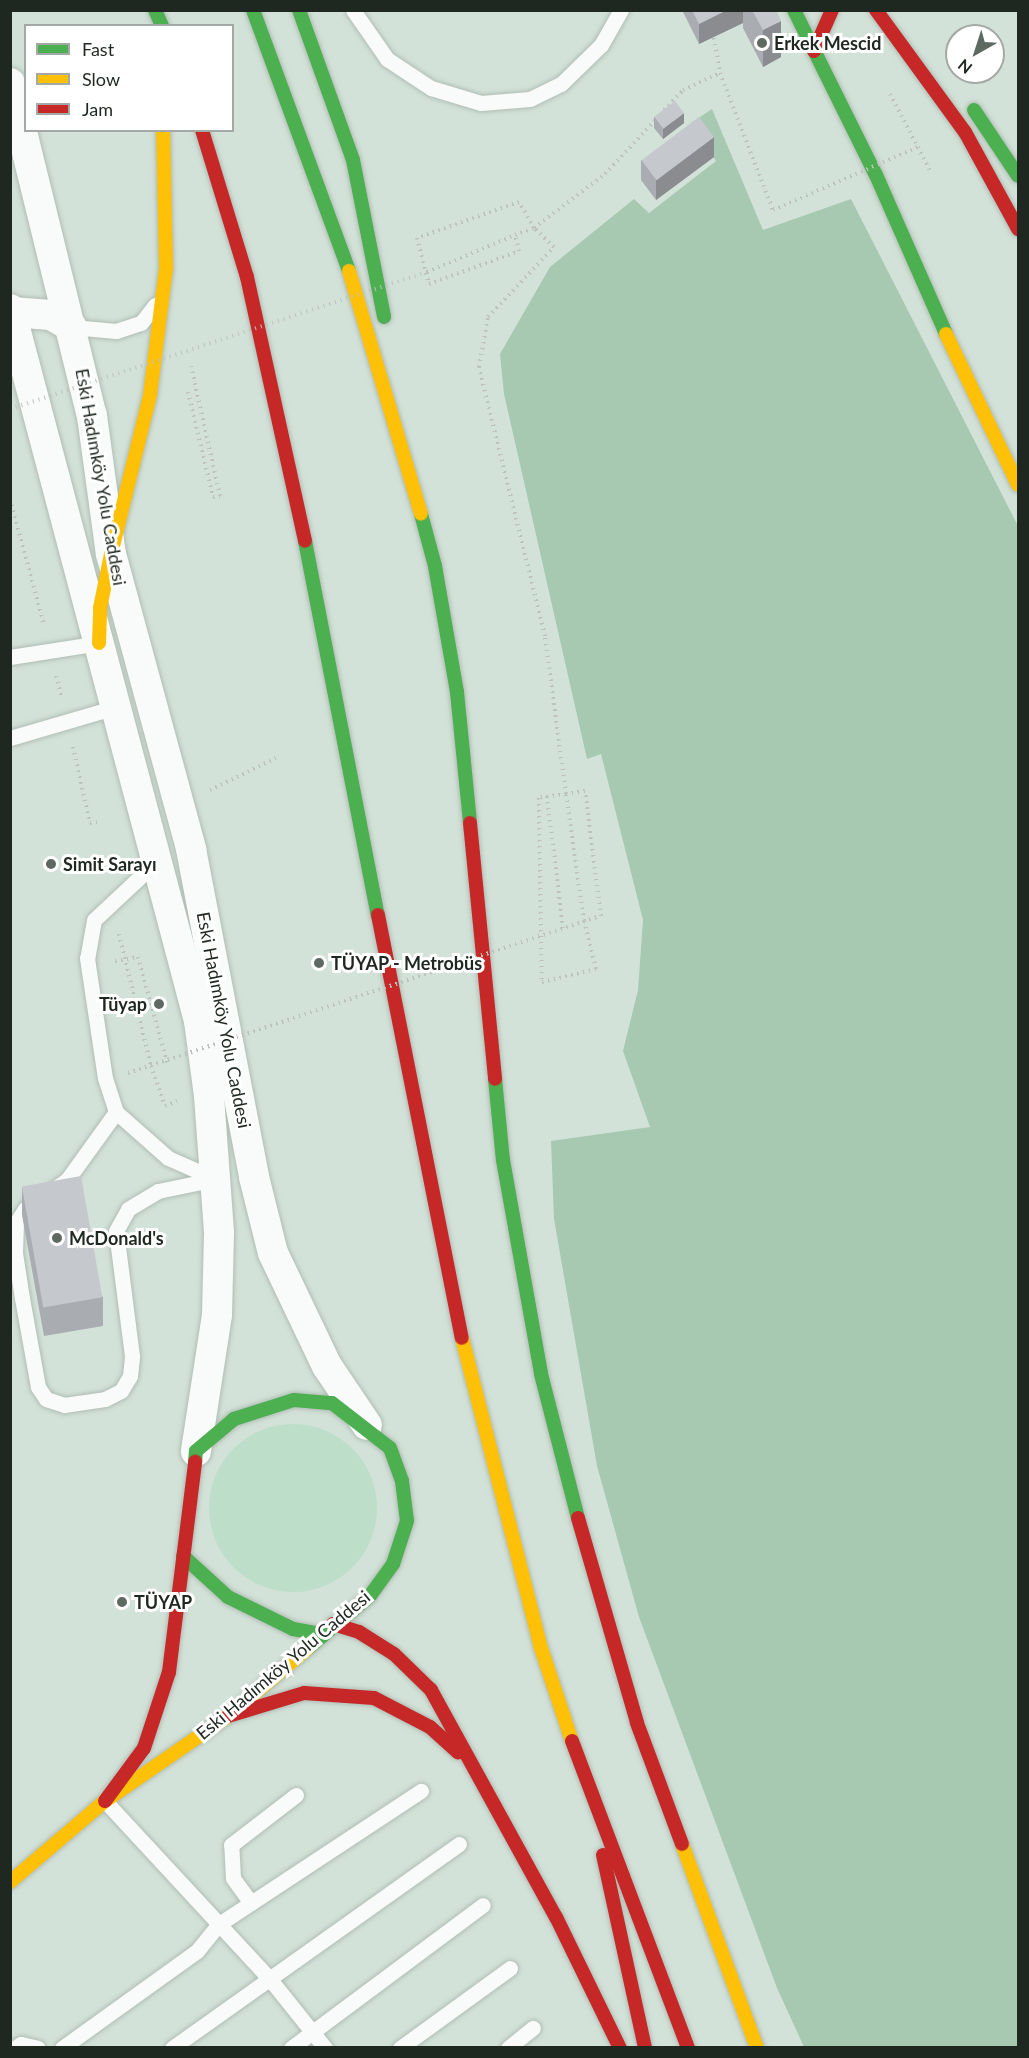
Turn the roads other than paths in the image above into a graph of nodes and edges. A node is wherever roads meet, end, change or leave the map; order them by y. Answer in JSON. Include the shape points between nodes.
{"nodes":[{"id":1,"x":253,"y":10,"type":"edge"},
{"id":2,"x":299,"y":10,"type":"edge"},
{"id":3,"x":354,"y":10,"type":"edge"},
{"id":4,"x":621,"y":10,"type":"edge"},
{"id":5,"x":794,"y":10,"type":"edge"},
{"id":6,"x":832,"y":10,"type":"edge"},
{"id":7,"x":876,"y":10,"type":"edge"},
{"id":8,"x":814,"y":51,"type":"junction"},
{"id":9,"x":10,"y":83,"type":"edge"},
{"id":10,"x":965,"y":97,"type":"dead end"},
{"id":11,"x":162,"y":132,"type":"edge"},
{"id":12,"x":203,"y":132,"type":"edge"},
{"id":13,"x":1018,"y":176,"type":"edge"},
{"id":14,"x":1018,"y":229,"type":"edge"},
{"id":15,"x":161,"y":298,"type":"junction"},
{"id":16,"x":11,"y":310,"type":"edge"},
{"id":17,"x":72,"y":327,"type":"junction"},
{"id":18,"x":386,"y":385,"type":"junction"},
{"id":19,"x":1018,"y":485,"type":"edge"},
{"id":20,"x":111,"y":554,"type":"junction"},
{"id":21,"x":99,"y":643,"type":"junction"},
{"id":22,"x":10,"y":657,"type":"edge"},
{"id":23,"x":116,"y":707,"type":"junction"},
{"id":24,"x":10,"y":738,"type":"edge"},
{"id":25,"x":191,"y":849,"type":"junction"},
{"id":26,"x":157,"y":861,"type":"junction"},
{"id":27,"x":116,"y":1112,"type":"junction"},
{"id":28,"x":216,"y":1179,"type":"junction"},
{"id":29,"x":369,"y":1428,"type":"junction"},
{"id":30,"x":196,"y":1451,"type":"junction"},
{"id":31,"x":183,"y":1556,"type":"junction"},
{"id":32,"x":333,"y":1624,"type":"junction"},
{"id":33,"x":321,"y":1634,"type":"junction"},
{"id":34,"x":228,"y":1716,"type":"junction"},
{"id":35,"x":478,"y":1774,"type":"junction"},
{"id":36,"x":587,"y":1786,"type":"junction"},
{"id":37,"x":421,"y":1791,"type":"dead end"},
{"id":38,"x":296,"y":1795,"type":"dead end"},
{"id":39,"x":105,"y":1801,"type":"junction"},
{"id":40,"x":459,"y":1844,"type":"dead end"},
{"id":41,"x":10,"y":1882,"type":"edge"},
{"id":42,"x":250,"y":1903,"type":"junction"},
{"id":43,"x":483,"y":1905,"type":"dead end"},
{"id":44,"x":219,"y":1924,"type":"junction"},
{"id":45,"x":510,"y":1968,"type":"dead end"},
{"id":46,"x":269,"y":1978,"type":"junction"},
{"id":47,"x":533,"y":2028,"type":"dead end"},
{"id":48,"x":313,"y":2033,"type":"junction"},
{"id":49,"x":15,"y":2048,"type":"edge"},
{"id":50,"x":38,"y":2048,"type":"edge"},
{"id":51,"x":62,"y":2048,"type":"edge"},
{"id":52,"x":172,"y":2048,"type":"edge"},
{"id":53,"x":291,"y":2048,"type":"edge"},
{"id":54,"x":325,"y":2048,"type":"edge"},
{"id":55,"x":400,"y":2048,"type":"edge"},
{"id":56,"x":508,"y":2048,"type":"edge"},
{"id":57,"x":620,"y":2048,"type":"edge"},
{"id":58,"x":645,"y":2048,"type":"edge"},
{"id":59,"x":688,"y":2048,"type":"edge"},
{"id":60,"x":757,"y":2048,"type":"edge"}],
"edges":[{"from":1,"to":18,"type":"main road","via":[[340,241]]},
{"from":2,"to":18,"type":"main road","via":[[353,160],[386,338]]},
{"from":3,"to":4,"type":"lane","via":[[387,59],[431,88],[480,103],[530,99],[561,84],[602,45]]},
{"from":5,"to":8,"type":"main road"},
{"from":6,"to":8,"type":"main road"},
{"from":7,"to":14,"type":"main road","via":[[964,132]]},
{"from":8,"to":19,"type":"main road","via":[[876,175],[979,410]]},
{"from":9,"to":17,"type":"street","name":"Eski Hadımköy Yolu Caddesi"},
{"from":10,"to":13,"type":"main road"},
{"from":11,"to":15,"type":"main road","via":[[166,268]]},
{"from":12,"to":36,"type":"main road","via":[[247,278],[313,578],[452,1299],[540,1645]]},
{"from":15,"to":17,"type":"lane","via":[[141,322],[116,332]]},
{"from":15,"to":20,"type":"main road","via":[[150,395]]},
{"from":16,"to":17,"type":"street","via":[[51,315]]},
{"from":16,"to":21,"type":"street","name":"Eski Hadımköy Yolu Caddesi"},
{"from":17,"to":20,"type":"street","name":"Eski Hadımköy Yolu Caddesi","via":[[92,416]]},
{"from":18,"to":60,"type":"main road","via":[[435,566],[457,692],[503,1160],[541,1374],[598,1598],[637,1723],[698,1897]]},
{"from":20,"to":21,"type":"main road","via":[[100,608]]},
{"from":20,"to":25,"type":"street","name":"Eski Hadımköy Yolu Caddesi"},
{"from":21,"to":22,"type":"lane"},
{"from":21,"to":23,"type":"street","name":"Eski Hadımköy Yolu Caddesi"},
{"from":23,"to":24,"type":"lane"},
{"from":23,"to":26,"type":"street","name":"Eski Hadımköy Yolu Caddesi"},
{"from":25,"to":26,"type":"street"},
{"from":25,"to":29,"type":"street","name":"Eski Hadımköy Yolu Caddesi","via":[[254,1177],[273,1253],[327,1366]]},
{"from":26,"to":27,"type":"lane","via":[[94,920],[87,958],[105,1078]]},
{"from":26,"to":28,"type":"street","name":"Eski Hadımköy Yolu Caddesi","via":[[199,1022]]},
{"from":27,"to":28,"type":"lane","via":[[168,1158]]},
{"from":27,"to":28,"type":"lane","via":[[67,1180],[25,1209],[16,1223],[15,1253],[22,1298],[38,1387],[46,1399],[64,1405],[105,1399],[121,1391],[130,1376],[132,1356],[116,1231],[128,1209],[158,1191]]},
{"from":28,"to":30,"type":"street","name":"Eski Hadımköy Yolu Caddesi","via":[[217,1315]]},
{"from":29,"to":30,"type":"main road","via":[[332,1402],[294,1400],[234,1419]]},
{"from":29,"to":32,"type":"main road","name":"Eski Hadımköy Yolu Caddesi","via":[[390,1448],[402,1481],[406,1521],[393,1564],[370,1596]]},
{"from":30,"to":31,"type":"main road","name":"Eski Hadımköy Yolu Caddesi"},
{"from":31,"to":33,"type":"main road","via":[[228,1597],[293,1629]]},
{"from":31,"to":39,"type":"main road","name":"Eski Hadımköy Yolu Caddesi","via":[[169,1672],[144,1748]]},
{"from":32,"to":33,"type":"main road","name":"Eski Hadımköy Yolu Caddesi"},
{"from":32,"to":35,"type":"main road","via":[[359,1632],[394,1654],[431,1690]]},
{"from":33,"to":34,"type":"main road","name":"Eski Hadımköy Yolu Caddesi"},
{"from":34,"to":35,"type":"main road","via":[[304,1694],[374,1698],[430,1727]]},
{"from":34,"to":39,"type":"main road","name":"Eski Hadımköy Yolu Caddesi"},
{"from":35,"to":57,"type":"main road","via":[[556,1917]]},
{"from":36,"to":58,"type":"main road"},
{"from":36,"to":59,"type":"main road"},
{"from":37,"to":42,"type":"lane"},
{"from":38,"to":42,"type":"lane","via":[[231,1845],[233,1878]]},
{"from":39,"to":41,"type":"main road","name":"Eski Hadımköy Yolu Caddesi"},
{"from":39,"to":44,"type":"lane"},
{"from":40,"to":46,"type":"lane"},
{"from":42,"to":44,"type":"lane"},
{"from":43,"to":48,"type":"lane"},
{"from":44,"to":46,"type":"lane"},
{"from":44,"to":51,"type":"lane","via":[[197,1951]]},
{"from":45,"to":55,"type":"lane"},
{"from":46,"to":48,"type":"lane"},
{"from":46,"to":52,"type":"lane"},
{"from":47,"to":56,"type":"lane"},
{"from":48,"to":53,"type":"lane"},
{"from":48,"to":54,"type":"lane"},
{"from":49,"to":50,"type":"lane","via":[[21,2044]]}]}
